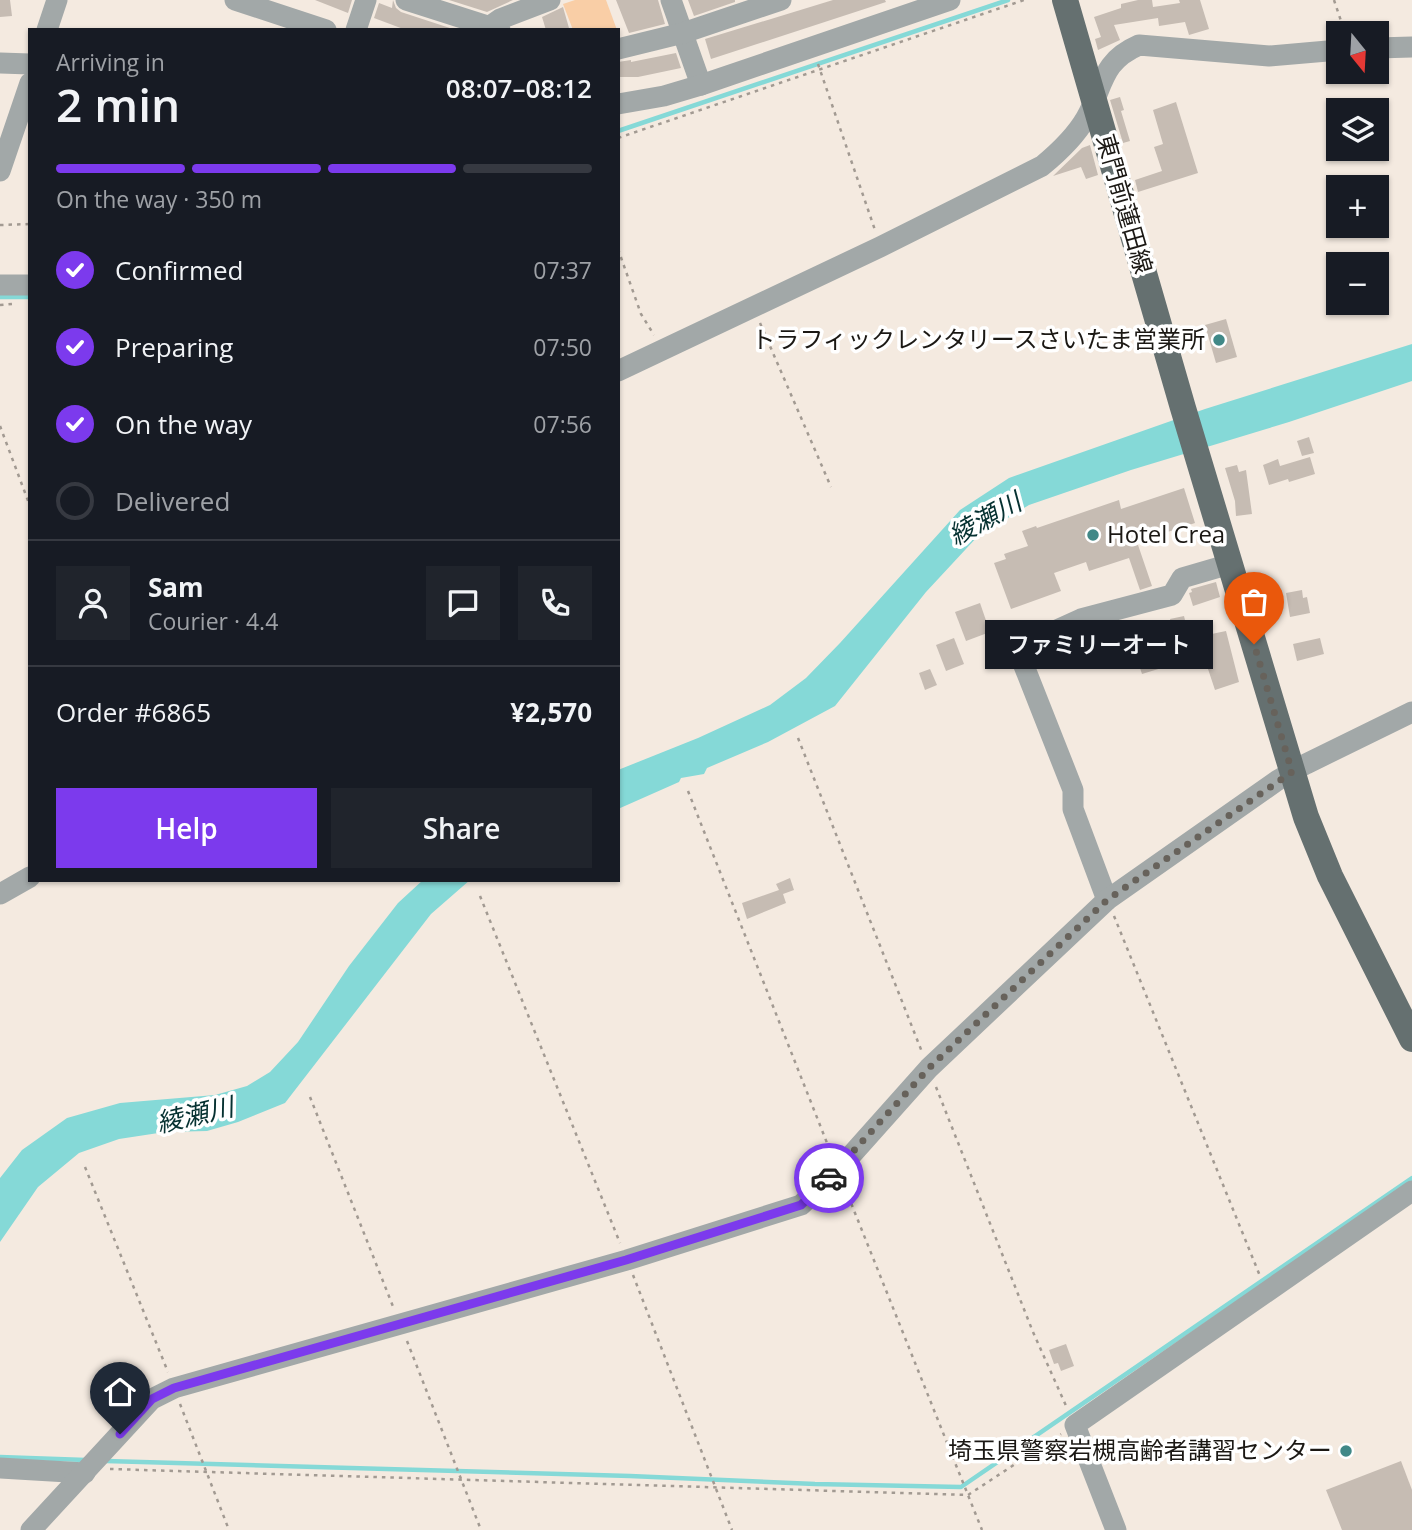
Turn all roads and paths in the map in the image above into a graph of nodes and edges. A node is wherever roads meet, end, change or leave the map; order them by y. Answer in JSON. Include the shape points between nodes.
{"nodes":[{"id":1,"x":57,"y":0,"type":"edge"},
{"id":2,"x":236,"y":0,"type":"edge"},
{"id":3,"x":366,"y":0,"type":"edge"},
{"id":4,"x":406,"y":0,"type":"edge"},
{"id":5,"x":550,"y":0,"type":"edge"},
{"id":6,"x":671,"y":0,"type":"edge"},
{"id":7,"x":781,"y":0,"type":"edge"},
{"id":8,"x":950,"y":0,"type":"edge"},
{"id":9,"x":1024,"y":0,"type":"edge"},
{"id":10,"x":1065,"y":0,"type":"edge"},
{"id":11,"x":1334,"y":0,"type":"edge"},
{"id":12,"x":1341,"y":21,"type":"edge"},
{"id":13,"x":48,"y":28,"type":"edge"},
{"id":14,"x":320,"y":28,"type":"edge"},
{"id":15,"x":357,"y":28,"type":"edge"},
{"id":16,"x":495,"y":28,"type":"edge"},
{"id":17,"x":683,"y":33,"type":"junction"},
{"id":18,"x":811,"y":47,"type":"junction"},
{"id":19,"x":1412,"y":47,"type":"edge"},
{"id":20,"x":1390,"y":48,"type":"edge"},
{"id":21,"x":620,"y":49,"type":"edge"},
{"id":22,"x":1326,"y":51,"type":"edge"},
{"id":23,"x":0,"y":63,"type":"edge"},
{"id":24,"x":28,"y":64,"type":"edge"},
{"id":25,"x":820,"y":70,"type":"junction"},
{"id":26,"x":701,"y":85,"type":"junction"},
{"id":27,"x":28,"y":93,"type":"edge"},
{"id":28,"x":1094,"y":99,"type":"junction"},
{"id":29,"x":620,"y":104,"type":"edge"},
{"id":30,"x":620,"y":137,"type":"edge"},
{"id":31,"x":0,"y":171,"type":"edge"},
{"id":32,"x":28,"y":224,"type":"edge"},
{"id":33,"x":0,"y":225,"type":"edge"},
{"id":34,"x":880,"y":247,"type":"junction"},
{"id":35,"x":620,"y":255,"type":"edge"},
{"id":36,"x":0,"y":285,"type":"edge"},
{"id":37,"x":28,"y":285,"type":"edge"},
{"id":38,"x":753,"y":305,"type":"junction"},
{"id":39,"x":663,"y":349,"type":"junction"},
{"id":40,"x":620,"y":370,"type":"edge"},
{"id":41,"x":0,"y":426,"type":"edge"},
{"id":42,"x":831,"y":488,"type":"dead end"},
{"id":43,"x":28,"y":501,"type":"edge"},
{"id":44,"x":1230,"y":564,"type":"junction"},
{"id":45,"x":1412,"y":712,"type":"edge"},
{"id":46,"x":1292,"y":772,"type":"junction"},
{"id":47,"x":688,"y":791,"type":"dead end"},
{"id":48,"x":28,"y":878,"type":"edge"},
{"id":49,"x":0,"y":894,"type":"edge"},
{"id":50,"x":480,"y":896,"type":"dead end"},
{"id":51,"x":1107,"y":900,"type":"junction"},
{"id":52,"x":1412,"y":1039,"type":"edge"},
{"id":53,"x":310,"y":1097,"type":"dead end"},
{"id":54,"x":85,"y":1167,"type":"dead end"},
{"id":55,"x":838,"y":1170,"type":"junction"},
{"id":56,"x":1412,"y":1191,"type":"edge"},
{"id":57,"x":626,"y":1260,"type":"junction"},
{"id":58,"x":1258,"y":1271,"type":"dead end"},
{"id":59,"x":400,"y":1322,"type":"junction"},
{"id":60,"x":174,"y":1388,"type":"junction"},
{"id":61,"x":1075,"y":1425,"type":"junction"},
{"id":62,"x":92,"y":1465,"type":"junction"},
{"id":63,"x":0,"y":1468,"type":"edge"},
{"id":64,"x":206,"y":1472,"type":"junction"},
{"id":65,"x":461,"y":1478,"type":"junction"},
{"id":66,"x":715,"y":1487,"type":"junction"},
{"id":67,"x":967,"y":1495,"type":"junction"},
{"id":68,"x":31,"y":1530,"type":"edge"},
{"id":69,"x":229,"y":1530,"type":"edge"},
{"id":70,"x":481,"y":1530,"type":"edge"},
{"id":71,"x":732,"y":1530,"type":"edge"},
{"id":72,"x":982,"y":1530,"type":"edge"},
{"id":73,"x":1116,"y":1530,"type":"edge"}],
"edges":[{"from":1,"to":13,"type":"street"},
{"from":2,"to":14,"type":"street"},
{"from":3,"to":15,"type":"street"},
{"from":4,"to":16,"type":"street"},
{"from":5,"to":16,"type":"street","via":[[516,12]]},
{"from":6,"to":17,"type":"street"},
{"from":7,"to":17,"type":"street"},
{"from":8,"to":18,"type":"street"},
{"from":9,"to":25,"type":"path"},
{"from":10,"to":28,"type":"main road","name":"東門前蓮田線"},
{"from":11,"to":12,"type":"path"},
{"from":17,"to":21,"type":"street"},
{"from":17,"to":26,"type":"street"},
{"from":18,"to":25,"type":"path"},
{"from":18,"to":26,"type":"street"},
{"from":19,"to":20,"type":"street"},
{"from":22,"to":28,"type":"street","via":[[1269,56],[1139,46],[1122,53],[1104,75]]},
{"from":23,"to":24,"type":"street"},
{"from":25,"to":30,"type":"path"},
{"from":25,"to":34,"type":"path"},
{"from":26,"to":29,"type":"street"},
{"from":27,"to":31,"type":"street"},
{"from":28,"to":34,"type":"street","via":[[1087,117],[1042,166]]},
{"from":28,"to":44,"type":"main road","name":"東門前蓮田線"},
{"from":32,"to":33,"type":"path"},
{"from":34,"to":38,"type":"street"},
{"from":35,"to":39,"type":"path","via":[[641,314]]},
{"from":36,"to":37,"type":"street"},
{"from":38,"to":39,"type":"street"},
{"from":38,"to":42,"type":"path"},
{"from":39,"to":40,"type":"street"},
{"from":41,"to":43,"type":"path"},
{"from":44,"to":46,"type":"main road","name":"東門前蓮田線"},
{"from":44,"to":51,"type":"street","via":[[1182,578],[1172,595],[1081,620],[1017,648],[1073,790],[1073,809]]},
{"from":45,"to":46,"type":"street"},
{"from":46,"to":51,"type":"street"},
{"from":46,"to":52,"type":"main road","name":"東門前蓮田線","via":[[1330,876]]},
{"from":47,"to":55,"type":"path"},
{"from":48,"to":49,"type":"street"},
{"from":50,"to":57,"type":"path"},
{"from":51,"to":55,"type":"street","via":[[929,1068]]},
{"from":51,"to":58,"type":"path"},
{"from":53,"to":59,"type":"path"},
{"from":54,"to":60,"type":"path"},
{"from":55,"to":57,"type":"street","via":[[801,1205]]},
{"from":55,"to":67,"type":"path"},
{"from":56,"to":61,"type":"street"},
{"from":57,"to":59,"type":"street"},
{"from":57,"to":66,"type":"path"},
{"from":59,"to":60,"type":"street"},
{"from":59,"to":65,"type":"path"},
{"from":60,"to":62,"type":"street","via":[[152,1399]]},
{"from":60,"to":64,"type":"path"},
{"from":61,"to":67,"type":"path"},
{"from":61,"to":73,"type":"street"},
{"from":62,"to":63,"type":"street"},
{"from":62,"to":64,"type":"path"},
{"from":62,"to":68,"type":"street"},
{"from":64,"to":65,"type":"path"},
{"from":64,"to":69,"type":"path"},
{"from":65,"to":66,"type":"path"},
{"from":65,"to":70,"type":"path"},
{"from":66,"to":67,"type":"path"},
{"from":66,"to":71,"type":"path"},
{"from":67,"to":72,"type":"path"}]}
